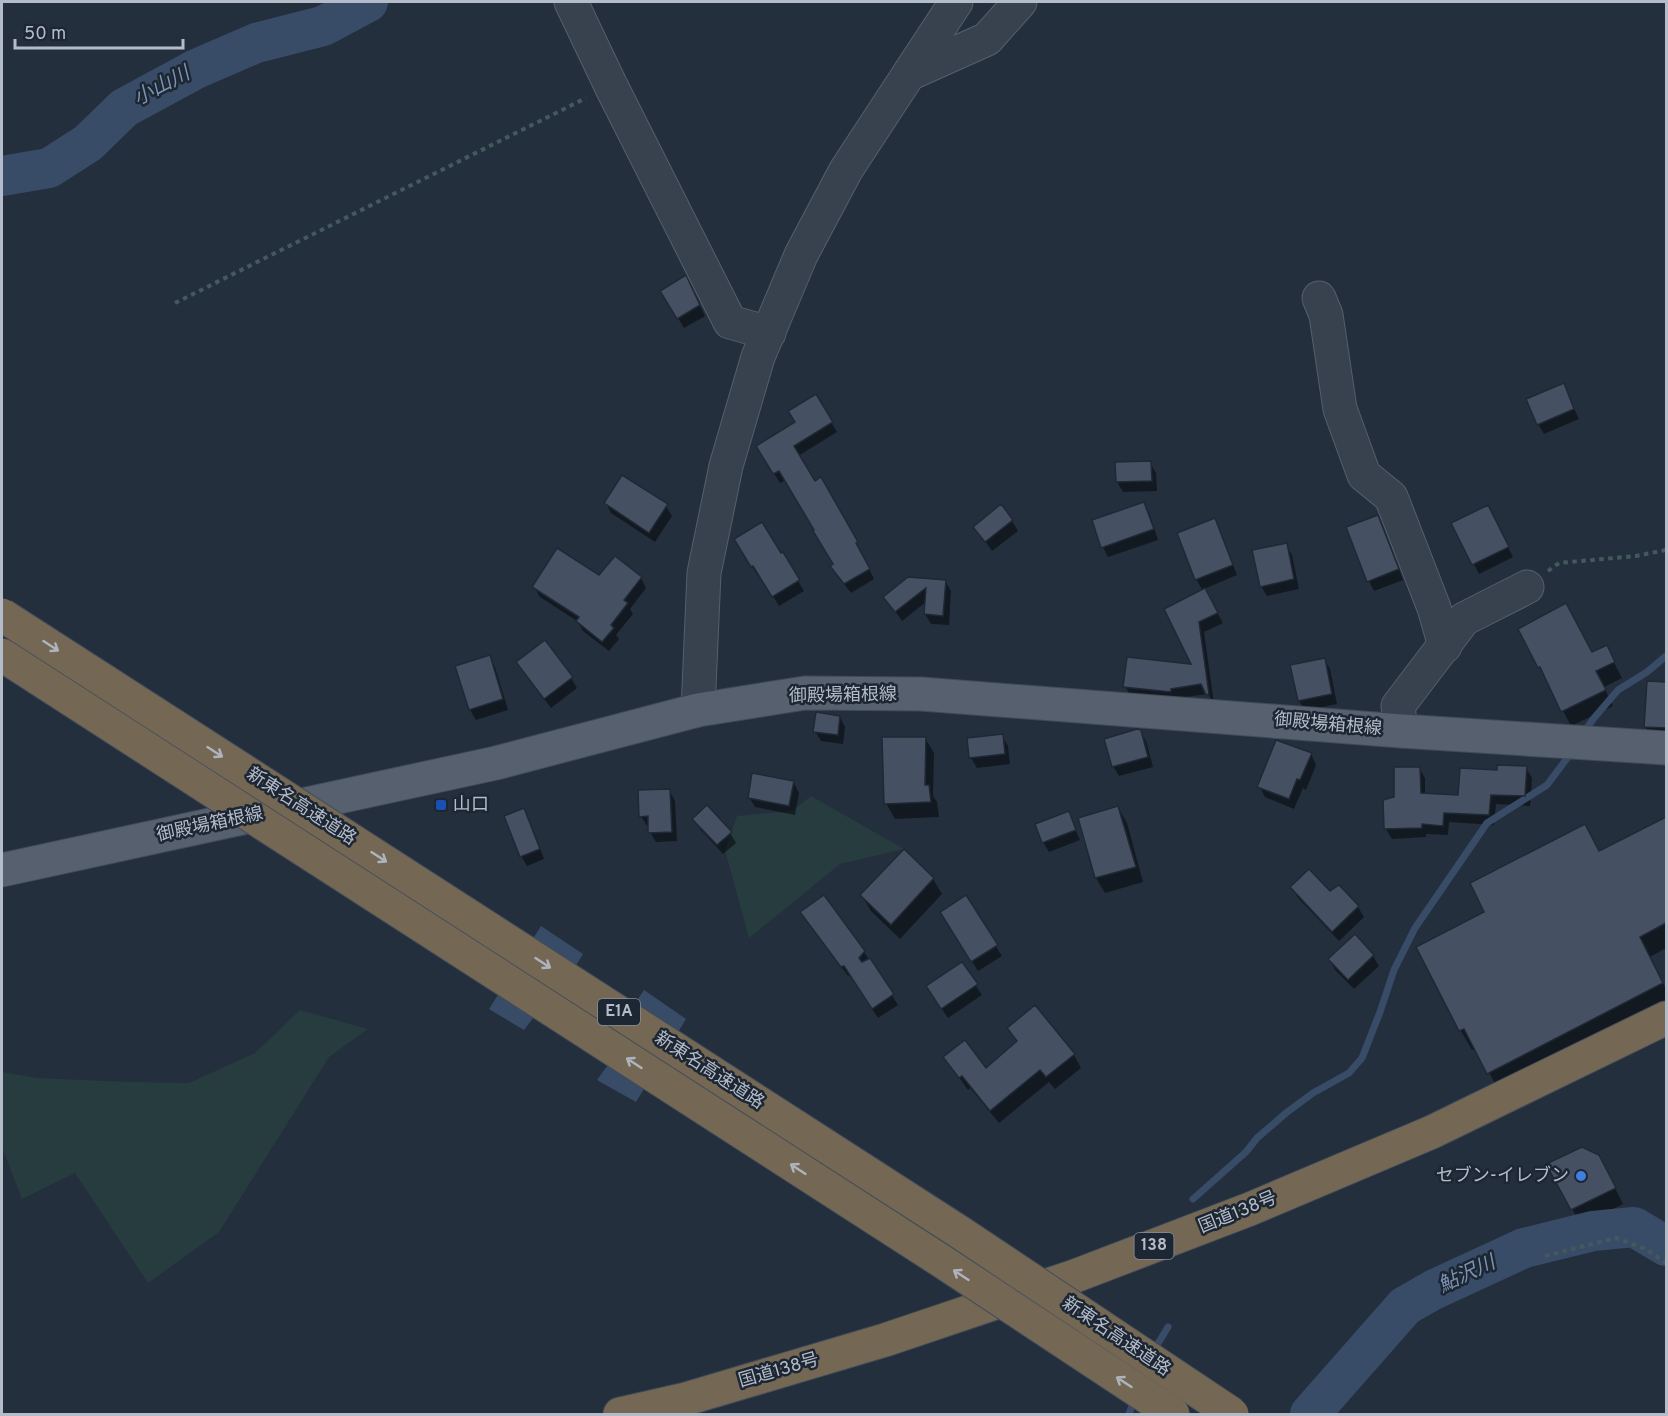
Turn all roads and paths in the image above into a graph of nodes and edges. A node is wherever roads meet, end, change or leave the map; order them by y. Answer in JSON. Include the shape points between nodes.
{"nodes":[{"id":1,"x":572,"y":2,"type":"edge"},
{"id":2,"x":956,"y":2,"type":"edge"},
{"id":3,"x":1020,"y":2,"type":"edge"},
{"id":4,"x":909,"y":74,"type":"junction"},
{"id":5,"x":611,"y":86,"type":"junction"},
{"id":6,"x":1319,"y":298,"type":"dead end"},
{"id":7,"x":175,"y":303,"type":"dead end"},
{"id":8,"x":769,"y":333,"type":"junction"},
{"id":9,"x":1666,"y":550,"type":"edge"},
{"id":10,"x":1527,"y":586,"type":"joint"},
{"id":11,"x":2,"y":615,"type":"edge"},
{"id":12,"x":1445,"y":646,"type":"junction"},
{"id":13,"x":2,"y":655,"type":"edge"},
{"id":14,"x":698,"y":710,"type":"junction"},
{"id":15,"x":1401,"y":731,"type":"junction"},
{"id":16,"x":1666,"y":748,"type":"edge"},
{"id":17,"x":2,"y":870,"type":"edge"},
{"id":18,"x":1666,"y":1018,"type":"edge"},
{"id":19,"x":1545,"y":1256,"type":"dead end"},
{"id":20,"x":1666,"y":1263,"type":"edge"},
{"id":21,"x":620,"y":1414,"type":"edge"},
{"id":22,"x":1173,"y":1414,"type":"edge"},
{"id":23,"x":1232,"y":1414,"type":"edge"}],
"edges":[{"from":1,"to":5,"type":"street"},
{"from":2,"to":4,"type":"street"},
{"from":3,"to":4,"type":"street","via":[[987,39]]},
{"from":4,"to":8,"type":"street","via":[[846,170],[801,255]]},
{"from":5,"to":7,"type":"path"},
{"from":5,"to":8,"type":"street","via":[[730,322]]},
{"from":6,"to":12,"type":"street","via":[[1326,315],[1340,409],[1364,475],[1391,497]]},
{"from":8,"to":14,"type":"street","via":[[758,357],[726,466],[704,573]]},
{"from":9,"to":10,"type":"path","via":[[1559,562]]},
{"from":10,"to":12,"type":"street","via":[[1464,619]]},
{"from":11,"to":23,"type":"highway","name":"新東名高速道路","number":"E1A","one_way":true,"bridge":true,"via":[[951,1227]]},
{"from":12,"to":15,"type":"street","via":[[1398,706]]},
{"from":22,"to":13,"type":"highway","name":"新東名高速道路","number":"E1A","one_way":true,"bridge":true},
{"from":14,"to":15,"type":"main road","name":"御殿場箱根線","via":[[805,693],[921,694]]},
{"from":14,"to":17,"type":"main road","name":"御殿場箱根線","via":[[496,763]]},
{"from":15,"to":16,"type":"main road","name":"御殿場箱根線"},
{"from":18,"to":21,"type":"highway","name":"国道138号","number":"138","via":[[1432,1132],[1250,1209],[1075,1276],[885,1340],[686,1399]]},
{"from":19,"to":20,"type":"path","via":[[1616,1238],[1646,1249]]}]}
